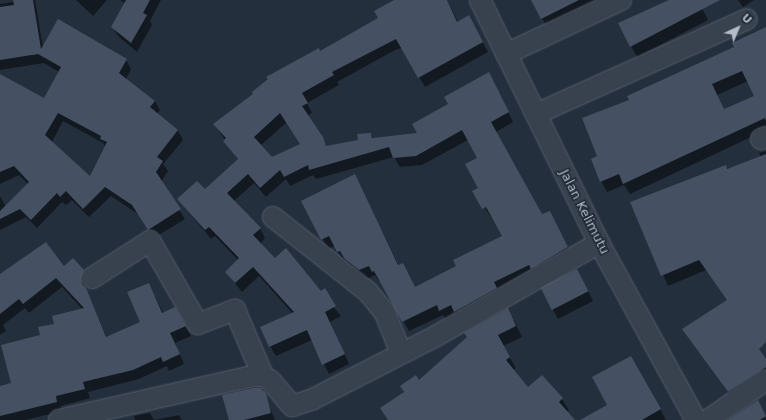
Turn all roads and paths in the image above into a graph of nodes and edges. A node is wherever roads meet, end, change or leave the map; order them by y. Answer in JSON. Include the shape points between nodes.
{"nodes":[{"id":1,"x":480,"y":0,"type":"edge"},
{"id":2,"x":620,"y":0,"type":"edge"},
{"id":3,"x":747,"y":19,"type":"dead end"},
{"id":4,"x":506,"y":54,"type":"junction"},
{"id":5,"x":536,"y":114,"type":"junction"},
{"id":6,"x":274,"y":217,"type":"dead end"},
{"id":7,"x":599,"y":243,"type":"junction"},
{"id":8,"x":92,"y":278,"type":"dead end"},
{"id":9,"x":401,"y":353,"type":"junction"},
{"id":10,"x":263,"y":376,"type":"junction"},
{"id":11,"x":766,"y":380,"type":"edge"},
{"id":12,"x":295,"y":413,"type":"edge"},
{"id":13,"x":59,"y":420,"type":"edge"},
{"id":14,"x":696,"y":420,"type":"edge"},
{"id":15,"x":708,"y":420,"type":"edge"}],
"edges":[{"from":1,"to":4,"type":"street","name":"Jalan Kelimutu"},
{"from":2,"to":4,"type":"street"},
{"from":3,"to":5,"type":"street"},
{"from":4,"to":5,"type":"street","name":"Jalan Kelimutu"},
{"from":5,"to":7,"type":"street","name":"Jalan Kelimutu"},
{"from":6,"to":9,"type":"street","via":[[368,292],[385,313]]},
{"from":7,"to":9,"type":"street"},
{"from":7,"to":14,"type":"street","name":"Jalan Kelimutu"},
{"from":8,"to":10,"type":"street","via":[[150,241],[198,324],[235,310]]},
{"from":9,"to":12,"type":"street","via":[[313,399]]},
{"from":10,"to":12,"type":"street"},
{"from":10,"to":13,"type":"street","via":[[253,376]]},
{"from":11,"to":15,"type":"street"}]}
